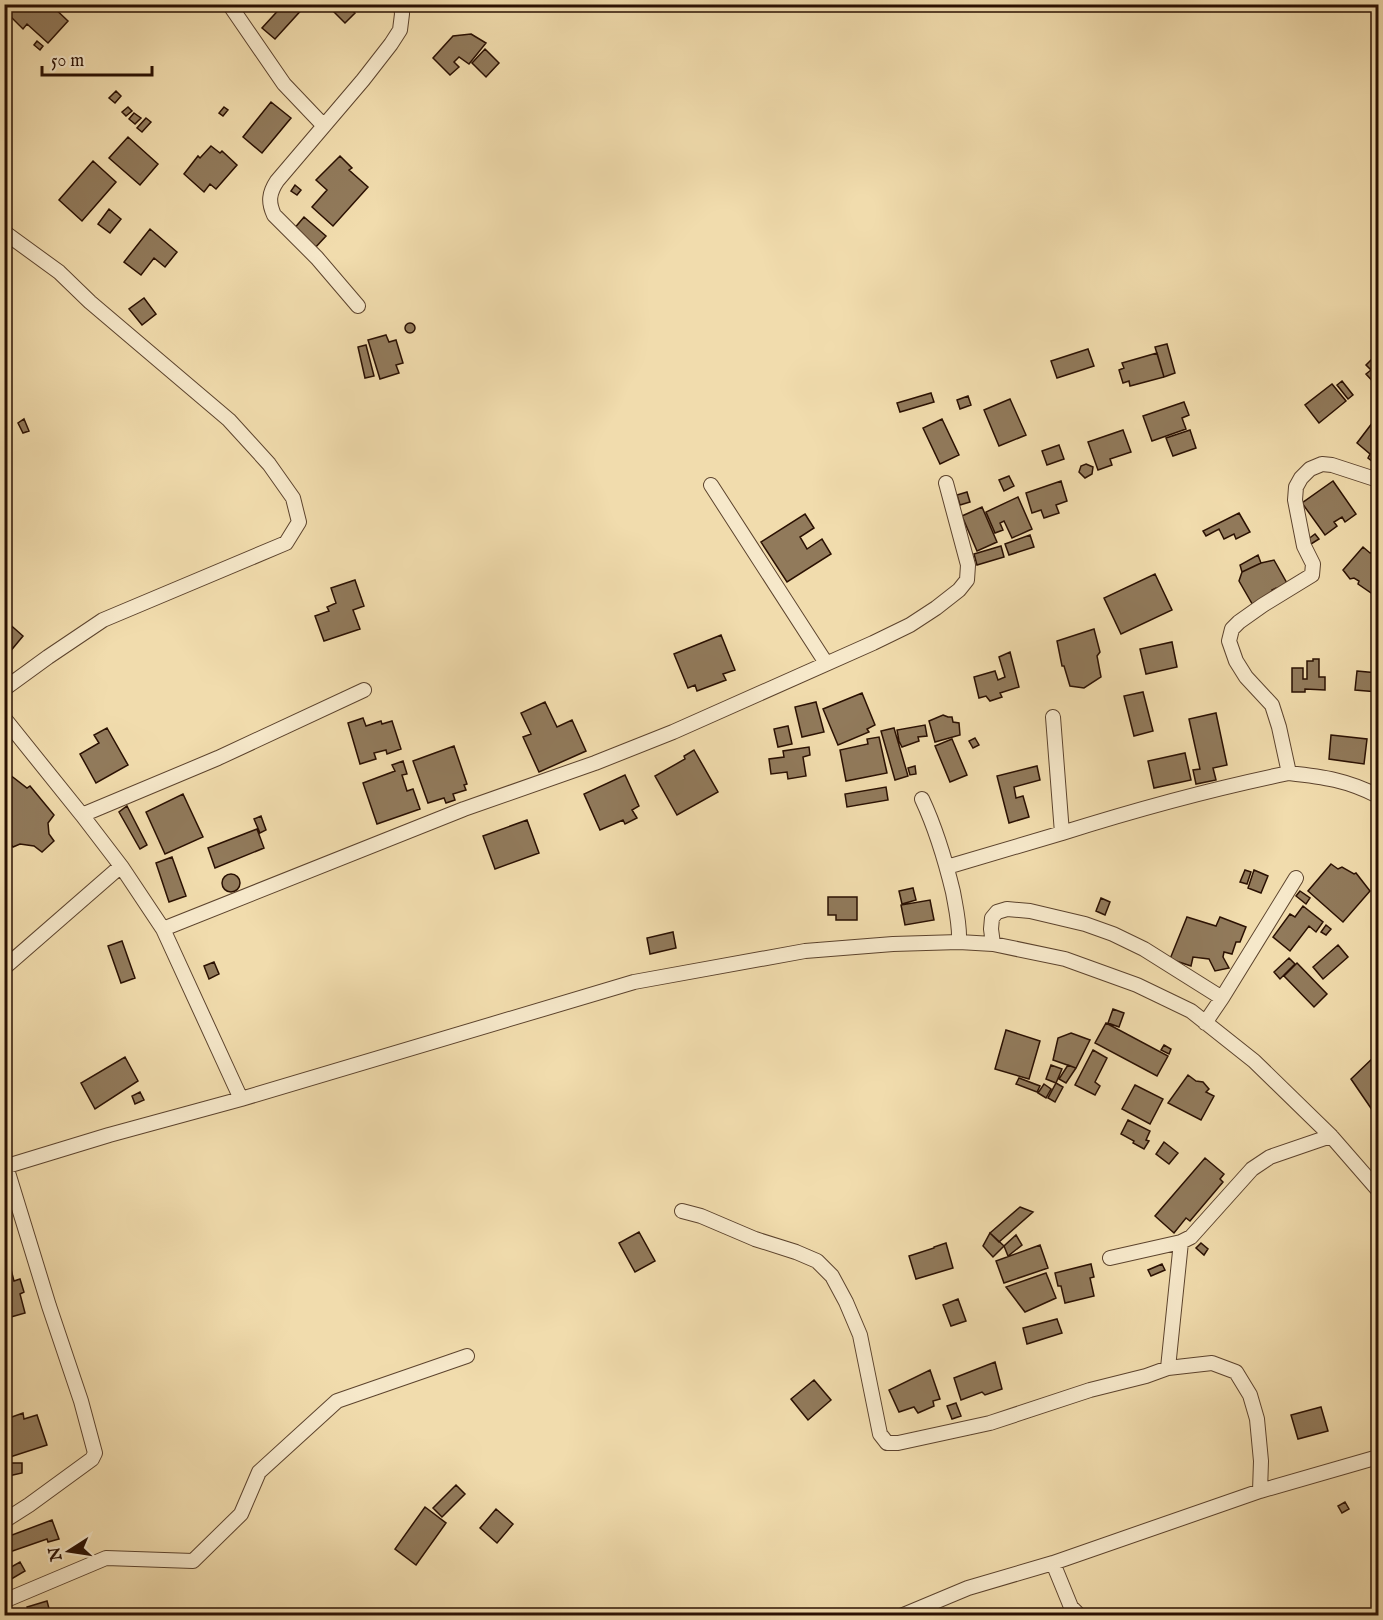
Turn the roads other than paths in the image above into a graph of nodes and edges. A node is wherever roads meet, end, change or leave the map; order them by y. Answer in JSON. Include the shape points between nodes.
{"nodes":[{"id":1,"x":229,"y":4,"type":"edge"},
{"id":2,"x":401,"y":4,"type":"edge"},
{"id":3,"x":324,"y":126,"type":"junction"},
{"id":4,"x":4,"y":232,"type":"edge"},
{"id":5,"x":358,"y":306,"type":"dead end"},
{"id":6,"x":1378,"y":480,"type":"edge"},
{"id":7,"x":946,"y":483,"type":"dead end"},
{"id":8,"x":711,"y":485,"type":"dead end"},
{"id":9,"x":826,"y":663,"type":"junction"},
{"id":10,"x":4,"y":690,"type":"edge"},
{"id":11,"x":364,"y":690,"type":"dead end"},
{"id":12,"x":1053,"y":717,"type":"dead end"},
{"id":13,"x":4,"y":718,"type":"edge"},
{"id":14,"x":1289,"y":773,"type":"junction"},
{"id":15,"x":1378,"y":796,"type":"edge"},
{"id":16,"x":922,"y":799,"type":"dead end"},
{"id":17,"x":82,"y":815,"type":"junction"},
{"id":18,"x":1062,"y":832,"type":"junction"},
{"id":19,"x":121,"y":866,"type":"junction"},
{"id":20,"x":947,"y":867,"type":"junction"},
{"id":21,"x":1296,"y":878,"type":"dead end"},
{"id":22,"x":163,"y":929,"type":"junction"},
{"id":23,"x":959,"y":942,"type":"junction"},
{"id":24,"x":993,"y":944,"type":"junction"},
{"id":25,"x":4,"y":968,"type":"edge"},
{"id":26,"x":1222,"y":998,"type":"junction"},
{"id":27,"x":1205,"y":1023,"type":"junction"},
{"id":28,"x":241,"y":1100,"type":"junction"},
{"id":29,"x":1330,"y":1136,"type":"junction"},
{"id":30,"x":5,"y":1166,"type":"edge"},
{"id":31,"x":1378,"y":1190,"type":"edge"},
{"id":32,"x":682,"y":1211,"type":"dead end"},
{"id":33,"x":1181,"y":1242,"type":"junction"},
{"id":34,"x":1110,"y":1258,"type":"dead end"},
{"id":35,"x":468,"y":1356,"type":"dead end"},
{"id":36,"x":1168,"y":1368,"type":"junction"},
{"id":37,"x":1378,"y":1458,"type":"edge"},
{"id":38,"x":1260,"y":1491,"type":"junction"},
{"id":39,"x":4,"y":1521,"type":"edge"},
{"id":40,"x":1053,"y":1563,"type":"junction"},
{"id":41,"x":4,"y":1601,"type":"edge"},
{"id":42,"x":901,"y":1616,"type":"edge"},
{"id":43,"x":1080,"y":1616,"type":"edge"}],
"edges":[{"from":1,"to":3,"type":"street","via":[[284,84]]},
{"from":2,"to":3,"type":"street","via":[[400,30]]},
{"from":3,"to":5,"type":"street","via":[[276,181],[270,190],[270,203],[274,215]]},
{"from":4,"to":10,"type":"street","via":[[59,272],[229,420],[269,464],[293,498],[298,522],[286,543],[104,620]]},
{"from":6,"to":14,"type":"street","via":[[1322,464],[1305,474],[1296,487],[1295,500],[1304,546],[1313,564],[1312,575],[1232,629],[1229,641],[1236,661],[1272,705]]},
{"from":7,"to":9,"type":"street","via":[[968,565],[967,579],[959,590],[910,625]]},
{"from":8,"to":9,"type":"street"},
{"from":9,"to":22,"type":"street","via":[[673,732],[464,809]]},
{"from":11,"to":17,"type":"street","via":[[218,758]]},
{"from":12,"to":18,"type":"street"},
{"from":13,"to":17,"type":"street"},
{"from":14,"to":15,"type":"street","via":[[1326,777]]},
{"from":14,"to":18,"type":"street","via":[[1192,794]]},
{"from":16,"to":20,"type":"street"},
{"from":17,"to":19,"type":"street"},
{"from":18,"to":20,"type":"street"},
{"from":19,"to":22,"type":"street"},
{"from":19,"to":25,"type":"street"},
{"from":20,"to":23,"type":"street","via":[[960,927]]},
{"from":21,"to":26,"type":"street"},
{"from":22,"to":28,"type":"street"},
{"from":23,"to":24,"type":"street"},
{"from":23,"to":28,"type":"street","via":[[805,951],[634,982]]},
{"from":24,"to":26,"type":"street","via":[[992,918],[997,912],[1030,911],[1113,934]]},
{"from":24,"to":27,"type":"street","via":[[1065,959],[1137,985],[1191,1011]]},
{"from":26,"to":27,"type":"street"},
{"from":27,"to":29,"type":"street","via":[[1254,1061]]},
{"from":28,"to":30,"type":"street"},
{"from":29,"to":31,"type":"street"},
{"from":29,"to":33,"type":"street","via":[[1270,1156],[1252,1169],[1200,1229]]},
{"from":30,"to":39,"type":"street","via":[[95,1453],[80,1469]]},
{"from":32,"to":36,"type":"street","via":[[818,1261],[832,1276],[860,1335],[880,1434],[887,1443],[990,1423]]},
{"from":33,"to":34,"type":"street"},
{"from":33,"to":36,"type":"street"},
{"from":35,"to":41,"type":"street","via":[[337,1401],[259,1472],[241,1514],[193,1561],[106,1558]]},
{"from":36,"to":38,"type":"street","via":[[1212,1363],[1236,1372],[1250,1395],[1257,1419]]},
{"from":37,"to":38,"type":"street"},
{"from":38,"to":40,"type":"street"},
{"from":40,"to":42,"type":"street","via":[[968,1588]]},
{"from":40,"to":43,"type":"street","via":[[1071,1606]]}]}
